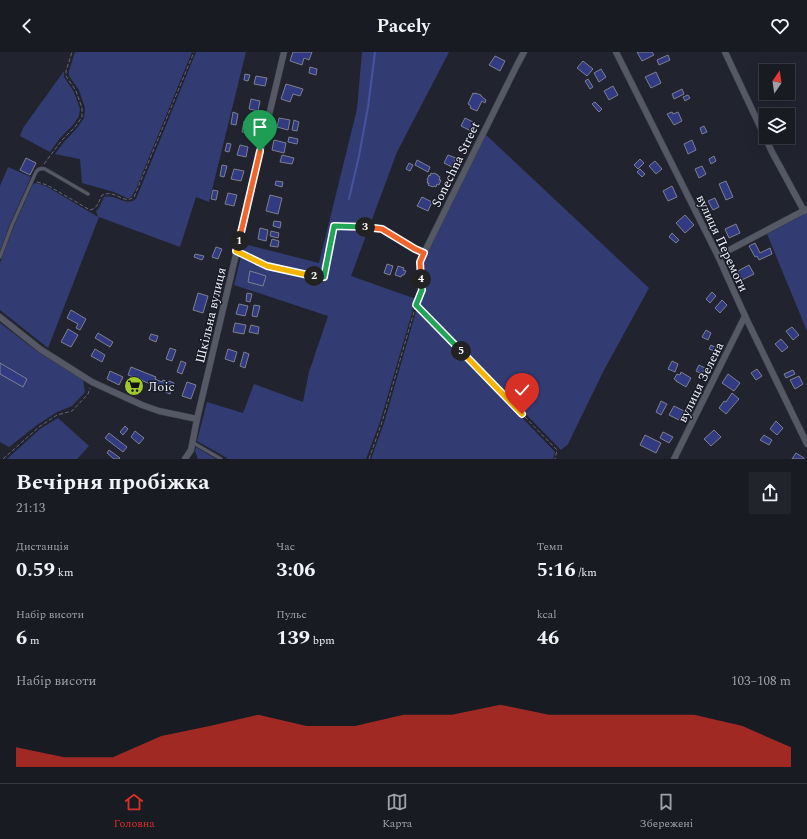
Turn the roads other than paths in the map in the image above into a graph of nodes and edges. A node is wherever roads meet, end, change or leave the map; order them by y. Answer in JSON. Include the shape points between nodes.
{"nodes":[{"id":1,"x":284,"y":52,"type":"edge"},
{"id":2,"x":524,"y":52,"type":"edge"},
{"id":3,"x":616,"y":52,"type":"edge"},
{"id":4,"x":725,"y":52,"type":"edge"},
{"id":5,"x":88,"y":194,"type":"dead end"},
{"id":6,"x":805,"y":210,"type":"edge"},
{"id":7,"x":718,"y":256,"type":"junction"},
{"id":8,"x":0,"y":257,"type":"edge"},
{"id":9,"x":422,"y":290,"type":"road end"},
{"id":10,"x":745,"y":316,"type":"junction"},
{"id":11,"x":0,"y":317,"type":"edge"},
{"id":12,"x":197,"y":419,"type":"junction"},
{"id":13,"x":192,"y":442,"type":"junction"},
{"id":14,"x":807,"y":444,"type":"edge"},
{"id":15,"x":185,"y":459,"type":"edge"},
{"id":16,"x":221,"y":459,"type":"edge"},
{"id":17,"x":674,"y":459,"type":"edge"}],
"edges":[{"from":1,"to":12,"type":"street","name":"Шкільна вулиця"},
{"from":2,"to":9,"type":"street","name":"Sonechna Street","via":[[420,262]]},
{"from":3,"to":7,"type":"street","name":"вулиця Перемоги"},
{"from":4,"to":6,"type":"street","via":[[772,152]]},
{"from":5,"to":8,"type":"lane","via":[[49,171],[38,169]]},
{"from":6,"to":7,"type":"street"},
{"from":7,"to":10,"type":"street","name":"вулиця Перемоги"},
{"from":10,"to":14,"type":"street","name":"вулиця Перемоги"},
{"from":10,"to":17,"type":"street","name":"вулиця Зелена"},
{"from":11,"to":12,"type":"street","via":[[40,349],[92,382],[148,407]]},
{"from":12,"to":13,"type":"street","name":"Шкільна вулиця"},
{"from":13,"to":15,"type":"street","name":"Шкільна вулиця","via":[[191,450]]},
{"from":13,"to":16,"type":"lane"}]}
